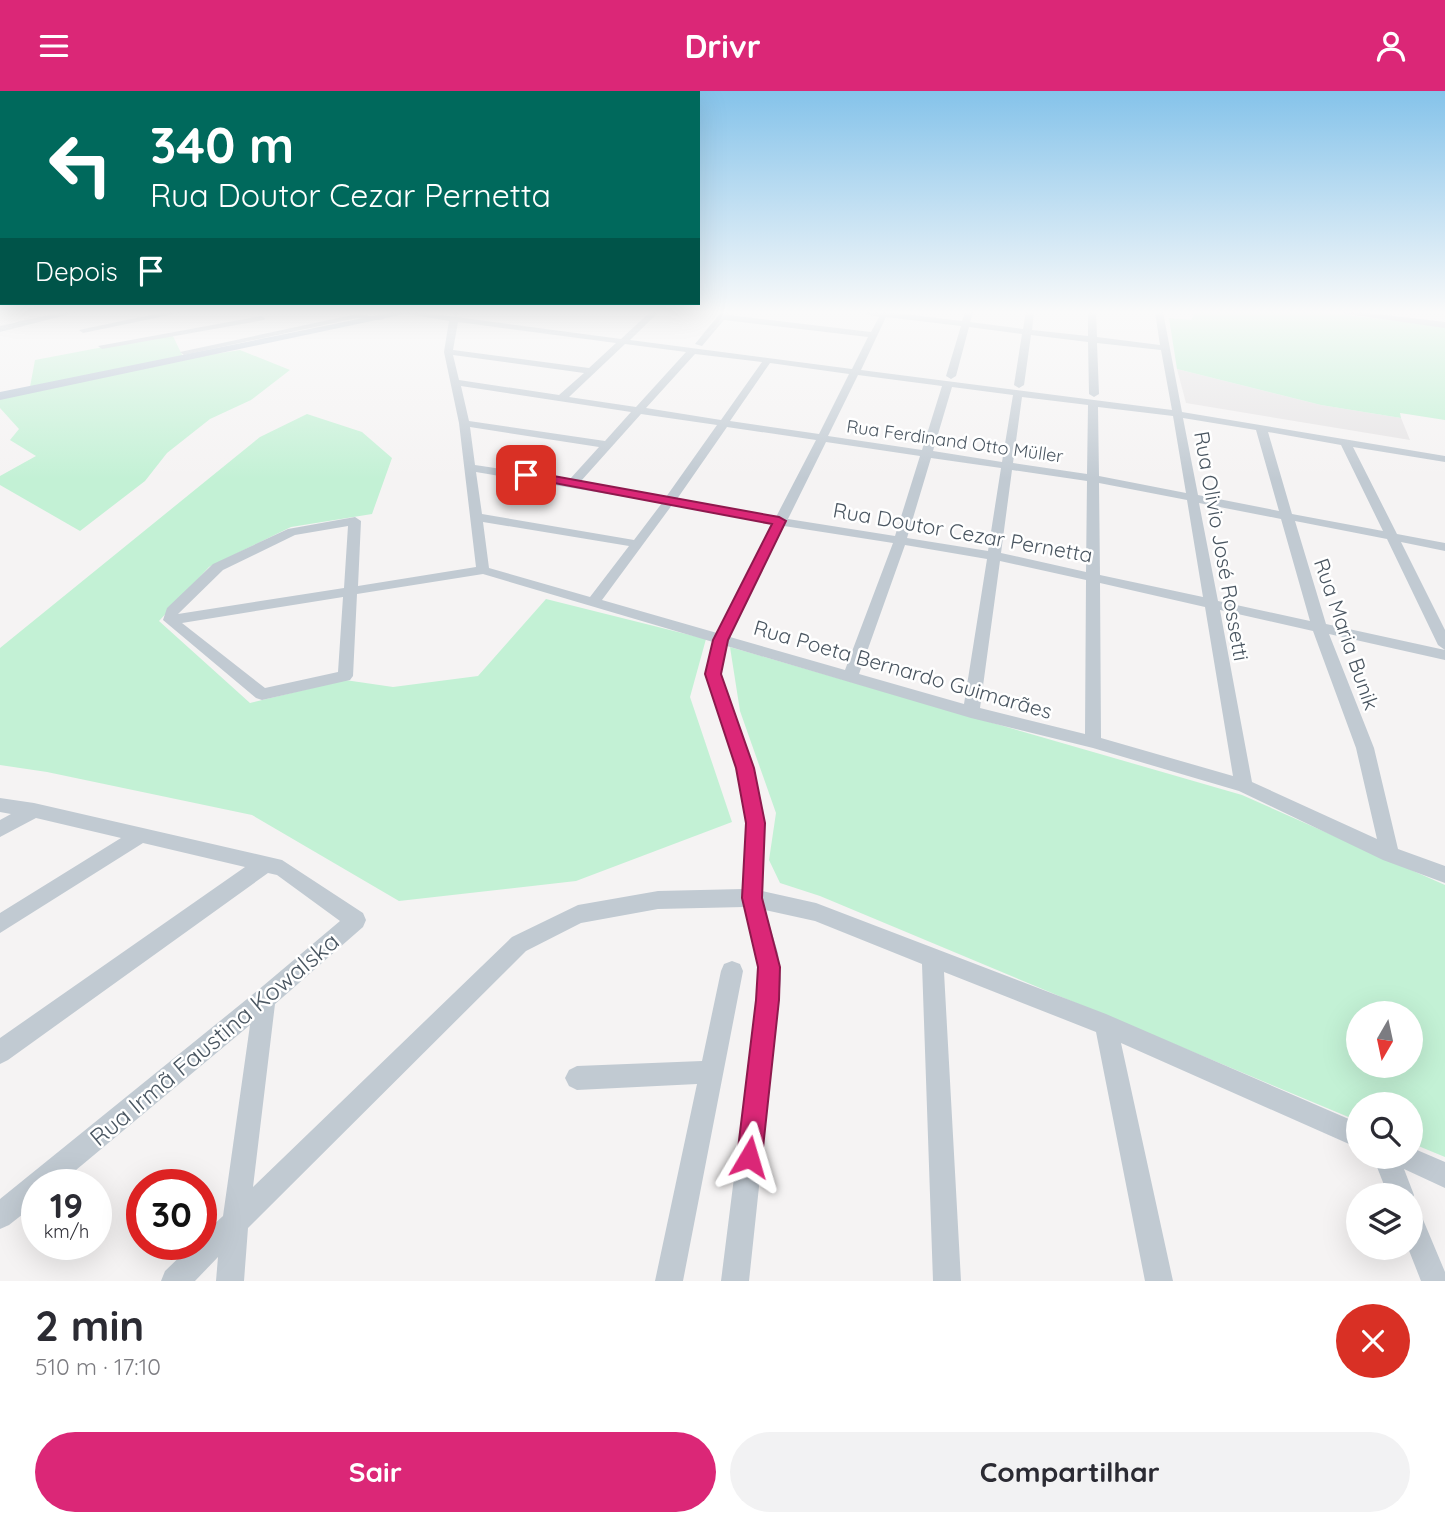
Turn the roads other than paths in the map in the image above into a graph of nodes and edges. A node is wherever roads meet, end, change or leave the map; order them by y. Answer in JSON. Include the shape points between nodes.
{"nodes":[{"id":1,"x":128,"y":368,"type":"edge"},
{"id":2,"x":453,"y":368,"type":"edge"},
{"id":3,"x":565,"y":368,"type":"edge"},
{"id":4,"x":595,"y":368,"type":"edge"},
{"id":5,"x":677,"y":368,"type":"edge"},
{"id":6,"x":762,"y":368,"type":"edge"},
{"id":7,"x":852,"y":368,"type":"edge"},
{"id":8,"x":853,"y":368,"type":"edge"},
{"id":9,"x":857,"y":368,"type":"junction"},
{"id":10,"x":953,"y":368,"type":"edge"},
{"id":11,"x":1021,"y":368,"type":"edge"},
{"id":12,"x":1093,"y":368,"type":"edge"},
{"id":13,"x":1169,"y":368,"type":"edge"},
{"id":14,"x":591,"y":371,"type":"junction"},
{"id":15,"x":949,"y":380,"type":"junction"},
{"id":16,"x":457,"y":383,"type":"junction"},
{"id":17,"x":1018,"y":389,"type":"junction"},
{"id":18,"x":0,"y":395,"type":"edge"},
{"id":19,"x":561,"y":399,"type":"junction"},
{"id":20,"x":1094,"y":399,"type":"junction"},
{"id":21,"x":1176,"y":409,"type":"junction"},
{"id":22,"x":637,"y":411,"type":"junction"},
{"id":23,"x":464,"y":423,"type":"junction"},
{"id":24,"x":722,"y":423,"type":"junction"},
{"id":25,"x":1261,"y":428,"type":"junction"},
{"id":26,"x":821,"y":439,"type":"junction"},
{"id":27,"x":1345,"y":442,"type":"junction"},
{"id":28,"x":607,"y":445,"type":"junction"},
{"id":29,"x":1445,"y":449,"type":"edge"},
{"id":30,"x":927,"y":454,"type":"junction"},
{"id":31,"x":1445,"y":459,"type":"edge"},
{"id":32,"x":1006,"y":465,"type":"junction"},
{"id":33,"x":470,"y":468,"type":"junction"},
{"id":34,"x":1092,"y":479,"type":"junction"},
{"id":35,"x":573,"y":483,"type":"junction"},
{"id":36,"x":1194,"y":498,"type":"junction"},
{"id":37,"x":670,"y":500,"type":"junction"},
{"id":38,"x":478,"y":517,"type":"junction"},
{"id":39,"x":1287,"y":517,"type":"junction"},
{"id":40,"x":779,"y":521,"type":"junction"},
{"id":41,"x":1389,"y":536,"type":"junction"},
{"id":42,"x":900,"y":541,"type":"junction"},
{"id":43,"x":637,"y":544,"type":"junction"},
{"id":44,"x":1445,"y":547,"type":"edge"},
{"id":45,"x":995,"y":556,"type":"junction"},
{"id":46,"x":483,"y":570,"type":"junction"},
{"id":47,"x":1093,"y":577,"type":"junction"},
{"id":48,"x":351,"y":590,"type":"junction"},
{"id":49,"x":595,"y":600,"type":"junction"},
{"id":50,"x":1209,"y":601,"type":"junction"},
{"id":51,"x":170,"y":620,"type":"junction"},
{"id":52,"x":1319,"y":626,"type":"junction"},
{"id":53,"x":721,"y":640,"type":"junction"},
{"id":54,"x":1445,"y":645,"type":"edge"},
{"id":55,"x":1445,"y":655,"type":"edge"},
{"id":56,"x":851,"y":676,"type":"junction"},
{"id":57,"x":971,"y":712,"type":"junction"},
{"id":58,"x":1093,"y":742,"type":"junction"},
{"id":59,"x":1244,"y":786,"type":"junction"},
{"id":60,"x":0,"y":805,"type":"edge"},
{"id":61,"x":34,"y":810,"type":"junction"},
{"id":62,"x":0,"y":829,"type":"edge"},
{"id":63,"x":141,"y":835,"type":"junction"},
{"id":64,"x":1390,"y":854,"type":"junction"},
{"id":65,"x":265,"y":863,"type":"junction"},
{"id":66,"x":1445,"y":875,"type":"edge"},
{"id":67,"x":752,"y":898,"type":"junction"},
{"id":68,"x":0,"y":924,"type":"edge"},
{"id":69,"x":933,"y":960,"type":"junction"},
{"id":70,"x":732,"y":971,"type":"dead end"},
{"id":71,"x":265,"y":999,"type":"junction"},
{"id":72,"x":1106,"y":1025,"type":"junction"},
{"id":73,"x":0,"y":1052,"type":"edge"},
{"id":74,"x":711,"y":1072,"type":"junction"},
{"id":75,"x":577,"y":1079,"type":"dead end"},
{"id":76,"x":1346,"y":1131,"type":"edge"},
{"id":77,"x":1423,"y":1165,"type":"edge"},
{"id":78,"x":58,"y":1169,"type":"edge"},
{"id":79,"x":1445,"y":1175,"type":"edge"},
{"id":80,"x":21,"y":1199,"type":"edge"},
{"id":81,"x":0,"y":1216,"type":"edge"},
{"id":82,"x":235,"y":1223,"type":"junction"},
{"id":83,"x":1423,"y":1251,"type":"edge"},
{"id":84,"x":175,"y":1281,"type":"edge"},
{"id":85,"x":230,"y":1281,"type":"edge"},
{"id":86,"x":669,"y":1281,"type":"edge"},
{"id":87,"x":734,"y":1281,"type":"edge"},
{"id":88,"x":947,"y":1281,"type":"edge"},
{"id":89,"x":1159,"y":1281,"type":"edge"},
{"id":90,"x":1435,"y":1281,"type":"edge"}],
"edges":[{"from":1,"to":18,"type":"main road"},
{"from":2,"to":16,"type":"street"},
{"from":3,"to":14,"type":"street"},
{"from":4,"to":14,"type":"street"},
{"from":5,"to":22,"type":"street"},
{"from":6,"to":24,"type":"street"},
{"from":7,"to":9,"type":"street"},
{"from":8,"to":9,"type":"street"},
{"from":9,"to":15,"type":"street"},
{"from":9,"to":26,"type":"street"},
{"from":10,"to":15,"type":"street"},
{"from":11,"to":17,"type":"street"},
{"from":12,"to":20,"type":"street"},
{"from":13,"to":21,"type":"street","name":"Rua Olivio José Rossetti"},
{"from":14,"to":19,"type":"street"},
{"from":15,"to":17,"type":"street"},
{"from":15,"to":30,"type":"street"},
{"from":16,"to":19,"type":"street","name":"Rua Ferdinand Otto Müller"},
{"from":16,"to":23,"type":"street"},
{"from":17,"to":20,"type":"street"},
{"from":17,"to":32,"type":"street"},
{"from":19,"to":22,"type":"street","name":"Rua Ferdinand Otto Müller"},
{"from":20,"to":21,"type":"street"},
{"from":20,"to":34,"type":"street"},
{"from":21,"to":25,"type":"street"},
{"from":21,"to":29,"type":"street"},
{"from":21,"to":36,"type":"street","name":"Rua Olivio José Rossetti"},
{"from":22,"to":24,"type":"street","name":"Rua Ferdinand Otto Müller"},
{"from":22,"to":28,"type":"street"},
{"from":23,"to":28,"type":"street"},
{"from":23,"to":33,"type":"street"},
{"from":24,"to":26,"type":"street","name":"Rua Ferdinand Otto Müller"},
{"from":24,"to":37,"type":"street"},
{"from":25,"to":27,"type":"street"},
{"from":25,"to":39,"type":"street","name":"Rua Maria Bunik"},
{"from":26,"to":30,"type":"street","name":"Rua Ferdinand Otto Müller"},
{"from":26,"to":40,"type":"street"},
{"from":27,"to":31,"type":"street"},
{"from":27,"to":41,"type":"street"},
{"from":28,"to":35,"type":"street"},
{"from":30,"to":32,"type":"street","name":"Rua Ferdinand Otto Müller"},
{"from":30,"to":42,"type":"street"},
{"from":32,"to":34,"type":"street","name":"Rua Ferdinand Otto Müller"},
{"from":32,"to":45,"type":"street"},
{"from":33,"to":35,"type":"street","name":"Rua Doutor Cezar Pernetta"},
{"from":33,"to":38,"type":"street"},
{"from":34,"to":36,"type":"street","name":"Rua Ferdinand Otto Müller"},
{"from":34,"to":47,"type":"street"},
{"from":35,"to":37,"type":"street","name":"Rua Doutor Cezar Pernetta"},
{"from":36,"to":39,"type":"street","name":"Rua Ferdinand Otto Müller"},
{"from":36,"to":50,"type":"street","name":"Rua Olivio José Rossetti"},
{"from":37,"to":40,"type":"street","name":"Rua Doutor Cezar Pernetta"},
{"from":37,"to":43,"type":"street"},
{"from":38,"to":43,"type":"street"},
{"from":38,"to":46,"type":"street"},
{"from":39,"to":41,"type":"street","name":"Rua Ferdinand Otto Müller"},
{"from":39,"to":52,"type":"street","name":"Rua Maria Bunik"},
{"from":40,"to":42,"type":"street","name":"Rua Doutor Cezar Pernetta"},
{"from":40,"to":53,"type":"street"},
{"from":41,"to":44,"type":"street","name":"Rua Ferdinand Otto Müller"},
{"from":41,"to":54,"type":"street"},
{"from":42,"to":45,"type":"street","name":"Rua Doutor Cezar Pernetta"},
{"from":42,"to":56,"type":"street"},
{"from":43,"to":49,"type":"street"},
{"from":45,"to":47,"type":"street","name":"Rua Doutor Cezar Pernetta"},
{"from":45,"to":57,"type":"street"},
{"from":46,"to":48,"type":"street","name":"Rua Poeta Bernardo Guimarães"},
{"from":46,"to":49,"type":"street","name":"Rua Poeta Bernardo Guimarães"},
{"from":47,"to":50,"type":"street","name":"Rua Doutor Cezar Pernetta"},
{"from":47,"to":58,"type":"street"},
{"from":48,"to":51,"type":"street","name":"Rua Poeta Bernardo Guimarães"},
{"from":48,"to":51,"type":"street","via":[[355,521],[292,532],[218,567],[172,611]]},
{"from":48,"to":51,"type":"street","via":[[345,676],[262,694]]},
{"from":49,"to":53,"type":"street","name":"Rua Poeta Bernardo Guimarães"},
{"from":50,"to":52,"type":"street","name":"Rua Doutor Cezar Pernetta"},
{"from":50,"to":59,"type":"street","name":"Rua Olivio José Rossetti"},
{"from":52,"to":55,"type":"street","name":"Rua Doutor Cezar Pernetta"},
{"from":52,"to":64,"type":"street","name":"Rua Maria Bunik","via":[[1365,748]]},
{"from":53,"to":56,"type":"street","name":"Rua Poeta Bernardo Guimarães"},
{"from":53,"to":67,"type":"street","via":[[713,674],[745,768],[756,823]]},
{"from":56,"to":57,"type":"street","name":"Rua Poeta Bernardo Guimarães"},
{"from":57,"to":58,"type":"street","name":"Rua Poeta Bernardo Guimarães"},
{"from":58,"to":59,"type":"street","name":"Rua Poeta Bernardo Guimarães"},
{"from":59,"to":64,"type":"street","name":"Rua Poeta Bernardo Guimarães"},
{"from":60,"to":61,"type":"street"},
{"from":61,"to":62,"type":"street"},
{"from":61,"to":63,"type":"street"},
{"from":63,"to":65,"type":"street"},
{"from":63,"to":68,"type":"street"},
{"from":64,"to":66,"type":"street","name":"Rua Poeta Bernardo Guimarães"},
{"from":65,"to":71,"type":"street","name":"Rua Irmã Faustina Kowalska","via":[[282,868],[356,920]]},
{"from":65,"to":73,"type":"street"},
{"from":67,"to":69,"type":"street","via":[[816,912]]},
{"from":67,"to":82,"type":"street","via":[[658,900],[578,914],[519,944]]},
{"from":67,"to":87,"type":"street","via":[[770,979]]},
{"from":69,"to":72,"type":"street"},
{"from":69,"to":88,"type":"street"},
{"from":70,"to":74,"type":"street"},
{"from":71,"to":78,"type":"street","name":"Rua Irmã Faustina Kowalska"},
{"from":71,"to":82,"type":"street"},
{"from":72,"to":76,"type":"street"},
{"from":72,"to":89,"type":"street"},
{"from":74,"to":75,"type":"street"},
{"from":74,"to":86,"type":"street"},
{"from":77,"to":79,"type":"street"},
{"from":80,"to":81,"type":"street","name":"Rua Irmã Faustina Kowalska"},
{"from":82,"to":84,"type":"street"},
{"from":82,"to":85,"type":"street"},
{"from":83,"to":90,"type":"street"}]}
